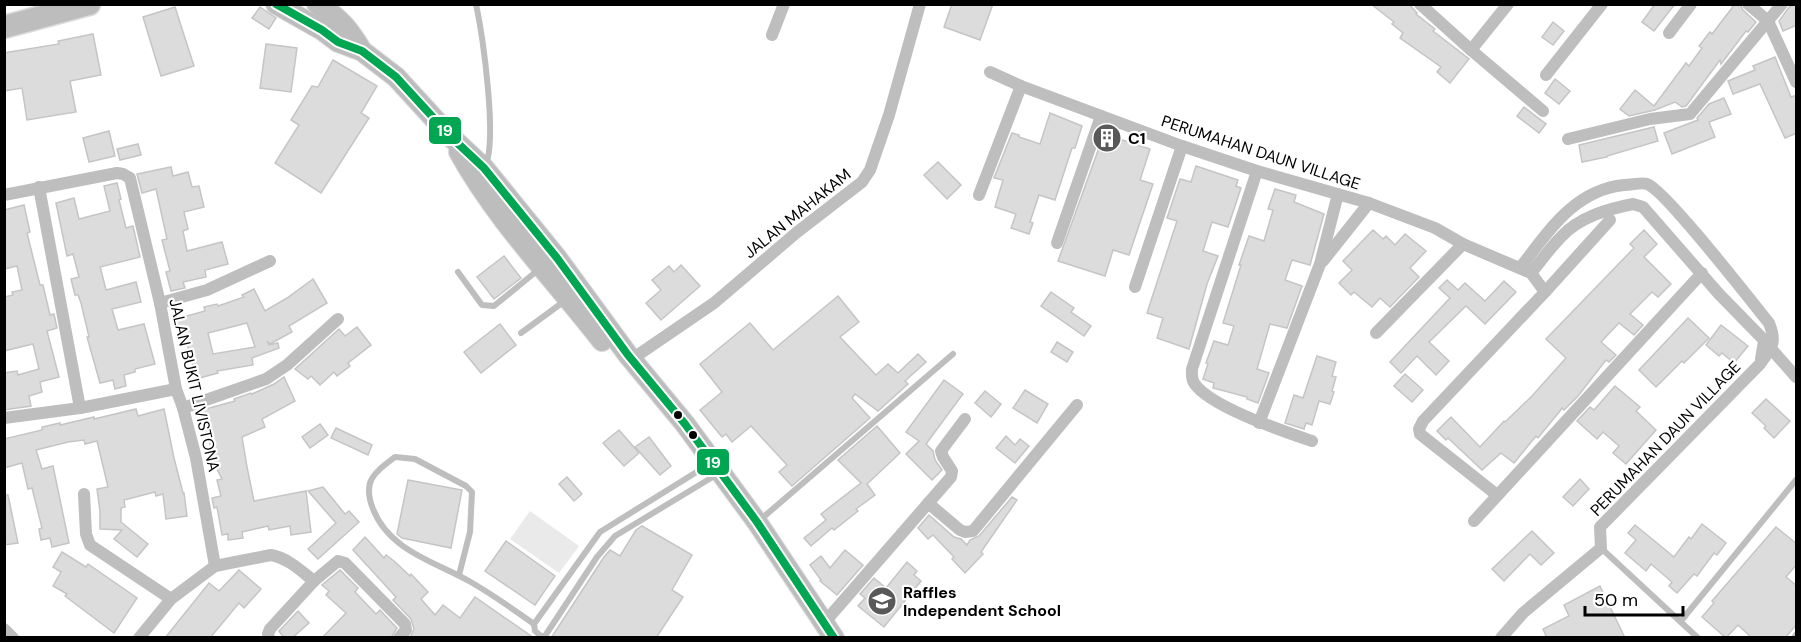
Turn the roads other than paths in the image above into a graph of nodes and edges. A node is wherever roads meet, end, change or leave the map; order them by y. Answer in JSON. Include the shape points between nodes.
{"nodes":[{"id":1,"x":89,"y":4,"type":"edge"},
{"id":2,"x":276,"y":4,"type":"edge"},
{"id":3,"x":317,"y":4,"type":"edge"},
{"id":4,"x":476,"y":4,"type":"edge"},
{"id":5,"x":784,"y":4,"type":"edge"},
{"id":6,"x":920,"y":4,"type":"edge"},
{"id":7,"x":1508,"y":4,"type":"edge"},
{"id":8,"x":1602,"y":4,"type":"edge"},
{"id":9,"x":1691,"y":4,"type":"edge"},
{"id":10,"x":1748,"y":4,"type":"edge"},
{"id":11,"x":1782,"y":4,"type":"edge"},
{"id":12,"x":1423,"y":6,"type":"edge"},
{"id":13,"x":1768,"y":21,"type":"junction"},
{"id":14,"x":4,"y":27,"type":"edge"},
{"id":15,"x":1669,"y":33,"type":"dead end"},
{"id":16,"x":772,"y":35,"type":"dead end"},
{"id":17,"x":1471,"y":50,"type":"junction"},
{"id":18,"x":362,"y":51,"type":"junction"},
{"id":19,"x":990,"y":72,"type":"dead end"},
{"id":20,"x":1546,"y":75,"type":"dead end"},
{"id":21,"x":1797,"y":82,"type":"edge"},
{"id":22,"x":1021,"y":86,"type":"junction"},
{"id":23,"x":1543,"y":111,"type":"dead end"},
{"id":24,"x":1101,"y":116,"type":"junction"},
{"id":25,"x":451,"y":137,"type":"junction"},
{"id":26,"x":1568,"y":139,"type":"dead end"},
{"id":27,"x":1182,"y":146,"type":"junction"},
{"id":28,"x":484,"y":168,"type":"junction"},
{"id":29,"x":1257,"y":171,"type":"junction"},
{"id":30,"x":39,"y":187,"type":"junction"},
{"id":31,"x":1338,"y":194,"type":"junction"},
{"id":32,"x":4,"y":195,"type":"edge"},
{"id":33,"x":979,"y":195,"type":"dead end"},
{"id":34,"x":1369,"y":203,"type":"junction"},
{"id":35,"x":1610,"y":220,"type":"dead end"},
{"id":36,"x":1057,"y":243,"type":"dead end"},
{"id":37,"x":1463,"y":244,"type":"junction"},
{"id":38,"x":270,"y":261,"type":"dead end"},
{"id":39,"x":1320,"y":264,"type":"junction"},
{"id":40,"x":541,"y":267,"type":"junction"},
{"id":41,"x":1525,"y":271,"type":"junction"},
{"id":42,"x":458,"y":272,"type":"dead end"},
{"id":43,"x":1702,"y":273,"type":"junction"},
{"id":44,"x":1135,"y":287,"type":"dead end"},
{"id":45,"x":1545,"y":292,"type":"junction"},
{"id":46,"x":568,"y":298,"type":"junction"},
{"id":47,"x":160,"y":303,"type":"junction"},
{"id":48,"x":338,"y":320,"type":"dead end"},
{"id":49,"x":521,"y":333,"type":"dead end"},
{"id":50,"x":1376,"y":333,"type":"dead end"},
{"id":51,"x":1767,"y":345,"type":"junction"},
{"id":52,"x":621,"y":351,"type":"junction"},
{"id":53,"x":953,"y":354,"type":"dead end"},
{"id":54,"x":1797,"y":377,"type":"edge"},
{"id":55,"x":176,"y":389,"type":"junction"},
{"id":56,"x":1077,"y":405,"type":"dead end"},
{"id":57,"x":80,"y":408,"type":"junction"},
{"id":58,"x":183,"y":408,"type":"junction"},
{"id":59,"x":4,"y":418,"type":"edge"},
{"id":60,"x":965,"y":419,"type":"dead end"},
{"id":61,"x":1259,"y":423,"type":"junction"},
{"id":62,"x":1311,"y":441,"type":"dead end"},
{"id":63,"x":707,"y":473,"type":"junction"},
{"id":64,"x":1797,"y":480,"type":"edge"},
{"id":65,"x":84,"y":494,"type":"dead end"},
{"id":66,"x":1497,"y":495,"type":"junction"},
{"id":67,"x":928,"y":503,"type":"junction"},
{"id":68,"x":1474,"y":521,"type":"dead end"},
{"id":69,"x":757,"y":522,"type":"junction"},
{"id":70,"x":615,"y":523,"type":"junction"},
{"id":71,"x":621,"y":533,"type":"junction"},
{"id":72,"x":590,"y":548,"type":"junction"},
{"id":73,"x":1601,"y":548,"type":"junction"},
{"id":74,"x":600,"y":554,"type":"junction"},
{"id":75,"x":215,"y":566,"type":"junction"},
{"id":76,"x":459,"y":575,"type":"junction"},
{"id":77,"x":314,"y":581,"type":"junction"},
{"id":78,"x":171,"y":599,"type":"junction"},
{"id":79,"x":1681,"y":621,"type":"junction"},
{"id":80,"x":534,"y":624,"type":"junction"},
{"id":81,"x":4,"y":629,"type":"edge"},
{"id":82,"x":826,"y":633,"type":"edge"},
{"id":83,"x":13,"y":638,"type":"edge"},
{"id":84,"x":139,"y":638,"type":"edge"},
{"id":85,"x":269,"y":638,"type":"edge"},
{"id":86,"x":399,"y":638,"type":"edge"},
{"id":87,"x":1501,"y":638,"type":"edge"},
{"id":88,"x":1698,"y":638,"type":"edge"}],
"edges":[{"from":1,"to":14,"type":"highway"},
{"from":2,"to":18,"type":"main road","via":[[338,42]]},
{"from":3,"to":18,"type":"main road","via":[[348,28]]},
{"from":4,"to":28,"type":"lane","via":[[491,137]]},
{"from":5,"to":16,"type":"street"},
{"from":6,"to":52,"type":"street","name":"JALAN MAHAKAM","via":[[889,115],[862,182],[714,303]]},
{"from":7,"to":17,"type":"street"},
{"from":8,"to":20,"type":"street"},
{"from":9,"to":15,"type":"street"},
{"from":10,"to":13,"type":"street"},
{"from":11,"to":13,"type":"street"},
{"from":12,"to":17,"type":"street"},
{"from":13,"to":21,"type":"street"},
{"from":13,"to":26,"type":"street","via":[[1690,114],[1650,118]]},
{"from":17,"to":23,"type":"street"},
{"from":18,"to":25,"type":"main road","via":[[396,77]]},
{"from":19,"to":22,"type":"street","name":"PERUMAHAN DAUN VILLAGE"},
{"from":22,"to":24,"type":"street","name":"PERUMAHAN DAUN VILLAGE"},
{"from":22,"to":33,"type":"street"},
{"from":24,"to":27,"type":"street","name":"PERUMAHAN DAUN VILLAGE"},
{"from":24,"to":36,"type":"street"},
{"from":25,"to":28,"type":"main road"},
{"from":25,"to":40,"type":"main road","via":[[475,181]]},
{"from":27,"to":29,"type":"street","name":"PERUMAHAN DAUN VILLAGE"},
{"from":27,"to":44,"type":"street"},
{"from":28,"to":52,"type":"main road","via":[[557,258]]},
{"from":29,"to":31,"type":"street","name":"PERUMAHAN DAUN VILLAGE"},
{"from":29,"to":61,"type":"street","via":[[1192,376],[1194,384],[1217,402]]},
{"from":30,"to":32,"type":"street"},
{"from":30,"to":47,"type":"street","name":"JALAN BUKIT LIVISTONA","via":[[117,173],[130,178]]},
{"from":30,"to":57,"type":"street"},
{"from":31,"to":34,"type":"street","name":"PERUMAHAN DAUN VILLAGE"},
{"from":31,"to":39,"type":"street"},
{"from":34,"to":37,"type":"street","name":"PERUMAHAN DAUN VILLAGE","via":[[1435,228]]},
{"from":34,"to":39,"type":"street"},
{"from":35,"to":45,"type":"street"},
{"from":37,"to":41,"type":"street","name":"PERUMAHAN DAUN VILLAGE"},
{"from":37,"to":50,"type":"street"},
{"from":38,"to":47,"type":"street","via":[[207,290]]},
{"from":39,"to":61,"type":"street"},
{"from":40,"to":42,"type":"lane","via":[[494,306],[487,307]]},
{"from":40,"to":46,"type":"main road"},
{"from":41,"to":43,"type":"street","via":[[1578,224],[1599,212],[1633,204],[1643,207]]},
{"from":41,"to":45,"type":"street"},
{"from":41,"to":51,"type":"street","via":[[1566,212],[1588,195],[1619,186],[1647,184],[1692,229],[1769,323],[1774,336]]},
{"from":43,"to":51,"type":"street"},
{"from":43,"to":66,"type":"street"},
{"from":45,"to":66,"type":"street","via":[[1419,429],[1420,434]]},
{"from":46,"to":49,"type":"lane"},
{"from":46,"to":52,"type":"main road"},
{"from":47,"to":55,"type":"street","name":"JALAN BUKIT LIVISTONA"},
{"from":48,"to":58,"type":"street","via":[[278,372],[255,384]]},
{"from":51,"to":54,"type":"street"},
{"from":51,"to":73,"type":"street","name":"PERUMAHAN DAUN VILLAGE","via":[[1760,364],[1600,527]]},
{"from":52,"to":63,"type":"main road"},
{"from":52,"to":69,"type":"main road","via":[[685,424]]},
{"from":53,"to":69,"type":"lane"},
{"from":55,"to":57,"type":"street"},
{"from":55,"to":58,"type":"street","name":"JALAN BUKIT LIVISTONA"},
{"from":56,"to":67,"type":"street","via":[[973,531],[960,530]]},
{"from":57,"to":59,"type":"street"},
{"from":58,"to":75,"type":"street","name":"JALAN BUKIT LIVISTONA"},
{"from":60,"to":67,"type":"street","via":[[941,450],[952,471],[951,477]]},
{"from":61,"to":62,"type":"street"},
{"from":63,"to":70,"type":"lane"},
{"from":63,"to":71,"type":"lane"},
{"from":63,"to":82,"type":"main road"},
{"from":64,"to":79,"type":"lane"},
{"from":65,"to":78,"type":"street","via":[[90,545]]},
{"from":66,"to":68,"type":"street"},
{"from":67,"to":82,"type":"street"},
{"from":69,"to":82,"type":"main road"},
{"from":70,"to":71,"type":"lane"},
{"from":70,"to":72,"type":"lane","via":[[600,532]]},
{"from":71,"to":74,"type":"lane"},
{"from":72,"to":74,"type":"lane"},
{"from":72,"to":80,"type":"lane"},
{"from":73,"to":79,"type":"lane"},
{"from":73,"to":87,"type":"street","via":[[1523,613]]},
{"from":74,"to":80,"type":"lane","via":[[545,636],[535,631]]},
{"from":75,"to":77,"type":"street","via":[[278,556]]},
{"from":75,"to":78,"type":"street"},
{"from":76,"to":76,"type":"lane","via":[[470,532],[472,492],[415,459],[395,457],[369,483],[368,492],[378,520],[387,534],[409,551]]},
{"from":76,"to":80,"type":"lane"},
{"from":77,"to":85,"type":"street","via":[[270,629]]},
{"from":77,"to":86,"type":"street","via":[[338,561],[345,563],[405,624],[406,630]]},
{"from":78,"to":84,"type":"street"},
{"from":79,"to":88,"type":"lane"},
{"from":81,"to":83,"type":"street"}]}
